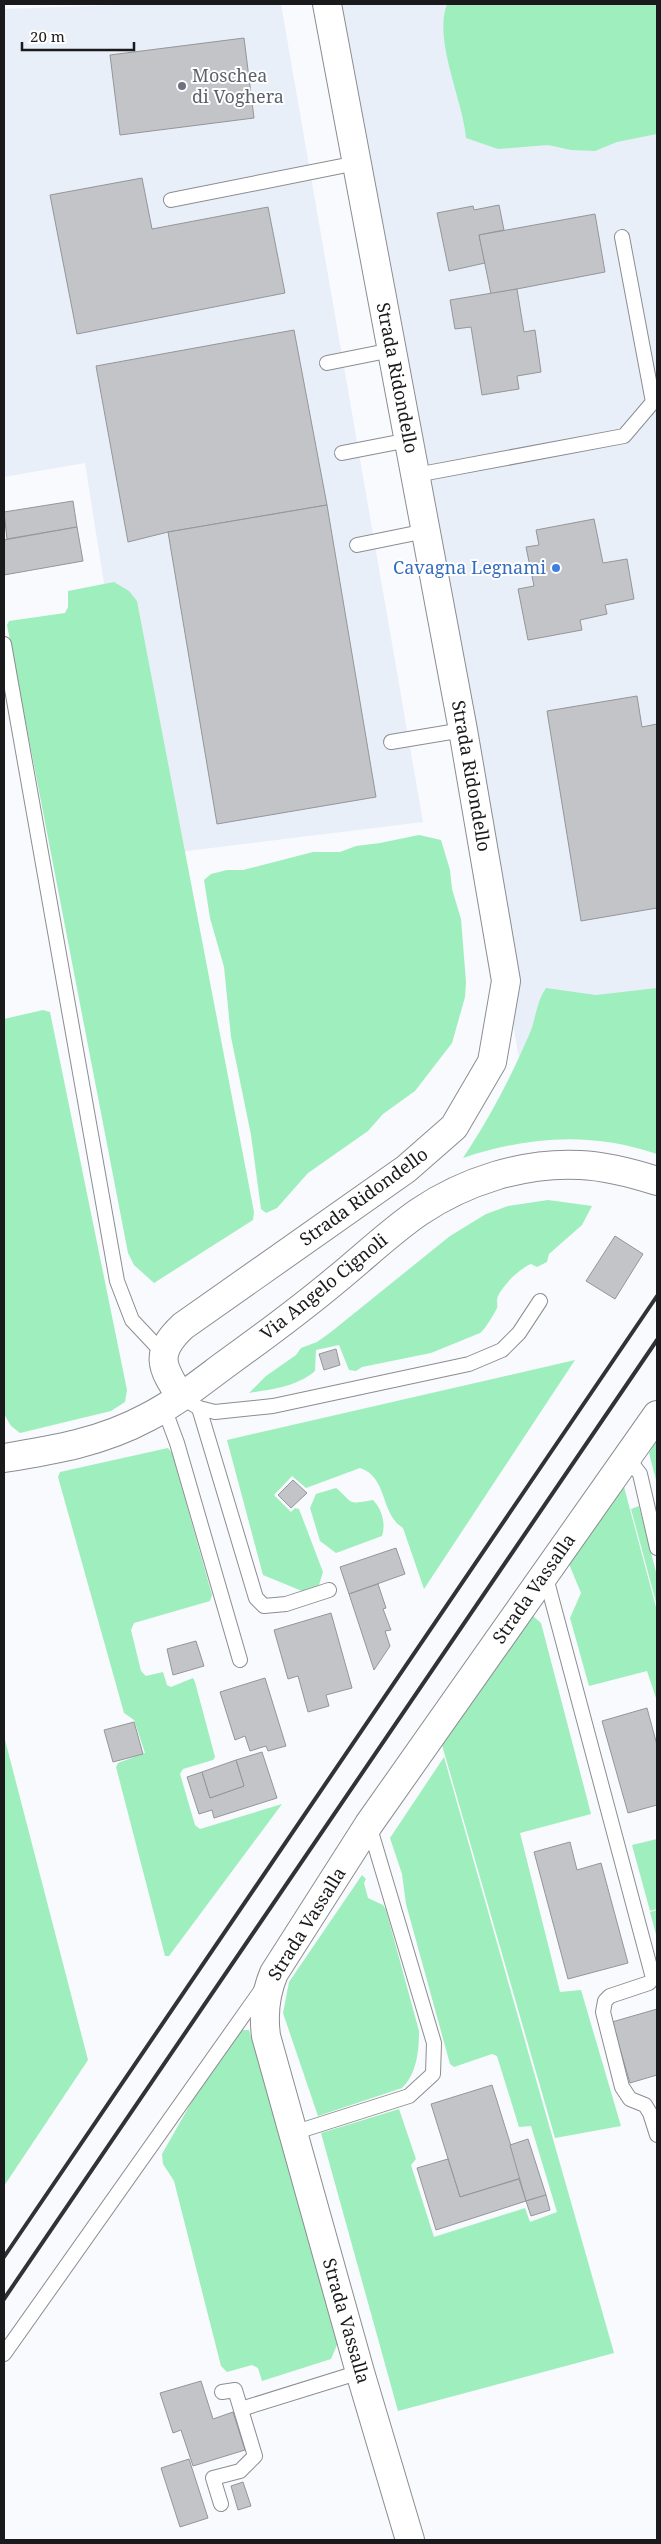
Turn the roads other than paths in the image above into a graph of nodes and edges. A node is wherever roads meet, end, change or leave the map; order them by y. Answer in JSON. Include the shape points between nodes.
{"nodes":[{"id":1,"x":327,"y":4,"type":"edge"},
{"id":2,"x":357,"y":163,"type":"junction"},
{"id":3,"x":171,"y":200,"type":"dead end"},
{"id":4,"x":622,"y":237,"type":"dead end"},
{"id":5,"x":392,"y":350,"type":"junction"},
{"id":6,"x":327,"y":363,"type":"dead end"},
{"id":7,"x":409,"y":440,"type":"junction"},
{"id":8,"x":342,"y":453,"type":"dead end"},
{"id":9,"x":416,"y":475,"type":"junction"},
{"id":10,"x":426,"y":531,"type":"junction"},
{"id":11,"x":358,"y":545,"type":"dead end"},
{"id":12,"x":4,"y":644,"type":"edge"},
{"id":13,"x":463,"y":730,"type":"junction"},
{"id":14,"x":391,"y":742,"type":"dead end"},
{"id":15,"x":657,"y":1181,"type":"edge"},
{"id":16,"x":540,"y":1300,"type":"dead end"},
{"id":17,"x":163,"y":1353,"type":"junction"},
{"id":18,"x":181,"y":1404,"type":"junction"},
{"id":19,"x":657,"y":1415,"type":"edge"},
{"id":20,"x":627,"y":1457,"type":"junction"},
{"id":21,"x":4,"y":1458,"type":"edge"},
{"id":22,"x":657,"y":1548,"type":"edge"},
{"id":23,"x":545,"y":1573,"type":"junction"},
{"id":24,"x":329,"y":1590,"type":"dead end"},
{"id":25,"x":240,"y":1660,"type":"dead end"},
{"id":26,"x":369,"y":1824,"type":"junction"},
{"id":27,"x":274,"y":1972,"type":"junction"},
{"id":28,"x":293,"y":2133,"type":"junction"},
{"id":29,"x":657,"y":2135,"type":"edge"},
{"id":30,"x":4,"y":2354,"type":"edge"},
{"id":31,"x":360,"y":2372,"type":"junction"},
{"id":32,"x":222,"y":2392,"type":"dead end"},
{"id":33,"x":241,"y":2409,"type":"junction"},
{"id":34,"x":222,"y":2504,"type":"dead end"},
{"id":35,"x":410,"y":2540,"type":"edge"}],
"edges":[{"from":1,"to":2,"type":"street","name":"Strada Ridondello"},
{"from":2,"to":3,"type":"lane"},
{"from":2,"to":5,"type":"street","name":"Strada Ridondello"},
{"from":4,"to":9,"type":"lane","via":[[653,402],[624,436]]},
{"from":5,"to":6,"type":"lane"},
{"from":5,"to":7,"type":"street","name":"Strada Ridondello"},
{"from":7,"to":8,"type":"lane"},
{"from":7,"to":9,"type":"street","name":"Strada Ridondello"},
{"from":9,"to":10,"type":"street","name":"Strada Ridondello"},
{"from":10,"to":11,"type":"lane"},
{"from":10,"to":13,"type":"street","name":"Strada Ridondello"},
{"from":12,"to":17,"type":"lane","via":[[117,1281],[132,1320]]},
{"from":13,"to":14,"type":"lane"},
{"from":13,"to":17,"type":"street","name":"Strada Ridondello","via":[[506,982],[492,1062],[454,1128],[434,1146],[183,1326],[170,1338]]},
{"from":15,"to":18,"type":"street","name":"Via Angelo Cignoli","via":[[624,1171],[579,1165],[534,1167],[489,1178],[453,1193],[392,1232]]},
{"from":16,"to":18,"type":"lane","via":[[519,1333],[502,1350],[469,1364],[273,1406],[215,1412]]},
{"from":17,"to":18,"type":"street","via":[[163,1366]]},
{"from":18,"to":21,"type":"street","name":"Via Angelo Cignoli","via":[[121,1431],[77,1446]]},
{"from":18,"to":24,"type":"lane","via":[[256,1598],[264,1606],[286,1604]]},
{"from":18,"to":25,"type":"lane","via":[[177,1443]]},
{"from":19,"to":20,"type":"street","name":"Strada Vassalla"},
{"from":20,"to":22,"type":"lane","via":[[640,1474]]},
{"from":20,"to":23,"type":"street","name":"Strada Vassalla"},
{"from":23,"to":26,"type":"street","name":"Strada Vassalla"},
{"from":23,"to":29,"type":"lane","via":[[652,1978],[650,1983],[610,1996],[605,2001],[603,2012],[622,2087],[630,2099],[644,2105],[650,2113]]},
{"from":26,"to":27,"type":"street","name":"Strada Vassalla"},
{"from":26,"to":28,"type":"lane","via":[[434,2043],[434,2074],[409,2096]]},
{"from":27,"to":28,"type":"street","name":"Strada Vassalla","via":[[268,1986],[264,2017],[266,2036]]},
{"from":27,"to":30,"type":"lane"},
{"from":28,"to":31,"type":"street","name":"Strada Vassalla"},
{"from":31,"to":33,"type":"lane"},
{"from":31,"to":35,"type":"street","name":"Strada Vassalla"},
{"from":32,"to":33,"type":"lane","via":[[235,2390]]},
{"from":33,"to":34,"type":"lane","via":[[255,2456],[240,2471],[213,2478]]}]}
